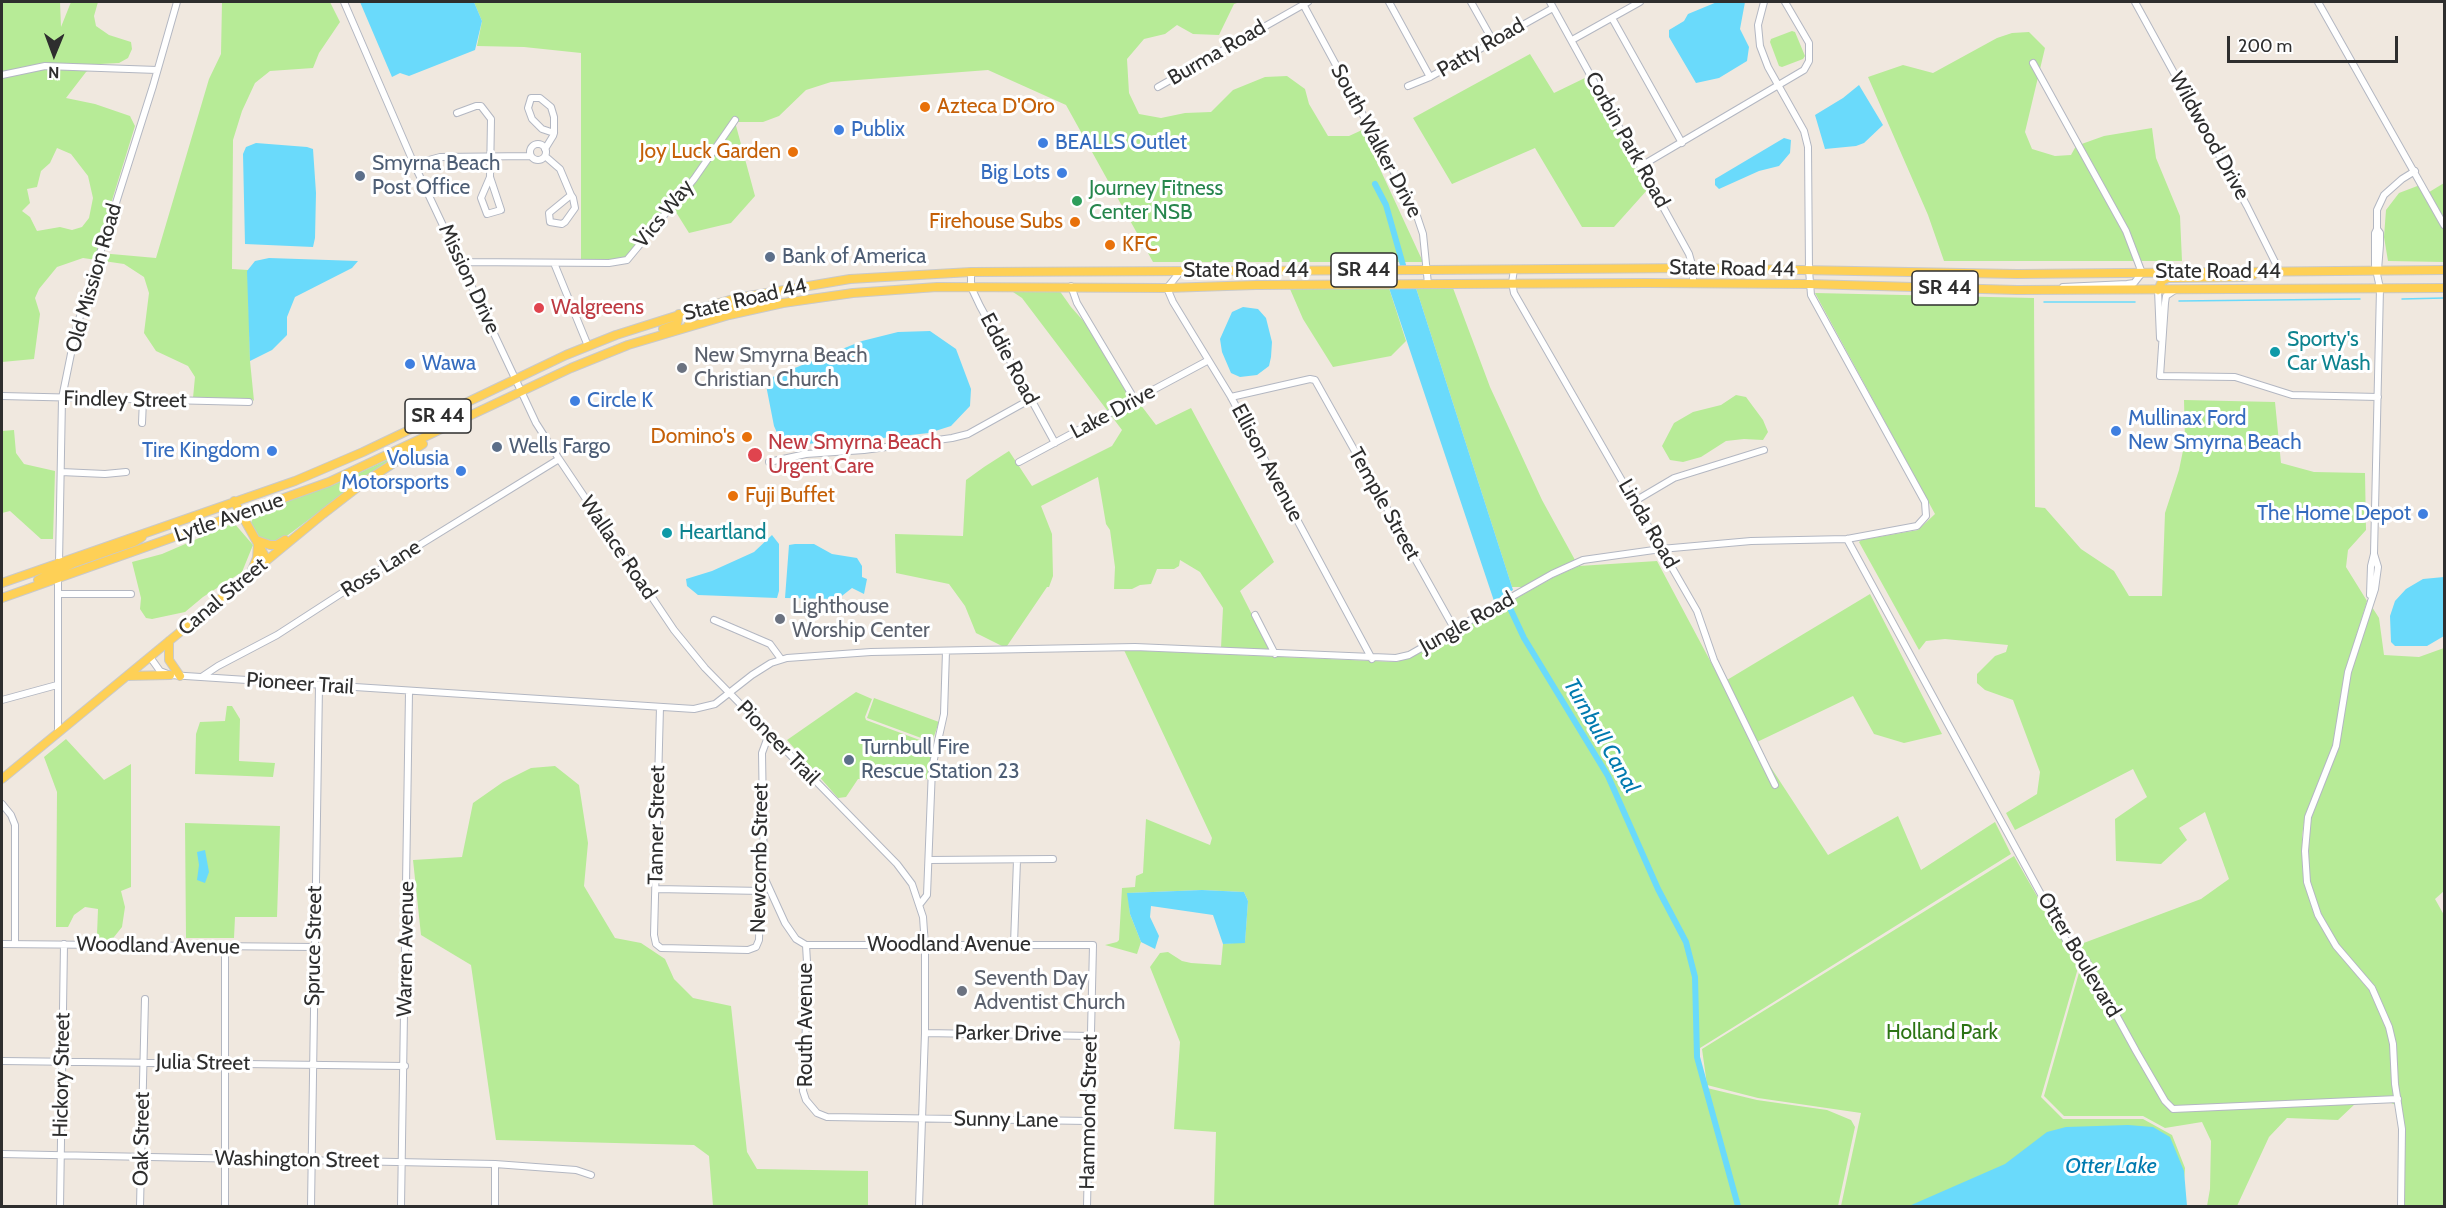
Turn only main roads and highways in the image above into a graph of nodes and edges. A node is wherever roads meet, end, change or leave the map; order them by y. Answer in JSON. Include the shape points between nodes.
{"nodes":[{"id":1,"x":2445,"y":270,"type":"edge"},
{"id":2,"x":1255,"y":271,"type":"junction"},
{"id":3,"x":2276,"y":272,"type":"junction"},
{"id":4,"x":1256,"y":285,"type":"junction"},
{"id":5,"x":2445,"y":288,"type":"edge"},
{"id":6,"x":2158,"y":290,"type":"junction"},
{"id":7,"x":763,"y":293,"type":"junction"},
{"id":8,"x":679,"y":314,"type":"junction"},
{"id":9,"x":688,"y":326,"type":"junction"},
{"id":10,"x":604,"y":355,"type":"junction"},
{"id":11,"x":452,"y":425,"type":"junction"},
{"id":12,"x":399,"y":435,"type":"junction"},
{"id":13,"x":389,"y":455,"type":"junction"},
{"id":14,"x":234,"y":501,"type":"junction"},
{"id":15,"x":241,"y":514,"type":"junction"},
{"id":16,"x":153,"y":530,"type":"junction"},
{"id":17,"x":300,"y":533,"type":"junction"},
{"id":18,"x":257,"y":542,"type":"junction"},
{"id":19,"x":267,"y":560,"type":"junction"},
{"id":20,"x":59,"y":563,"type":"junction"},
{"id":21,"x":250,"y":574,"type":"junction"},
{"id":22,"x":58,"y":578,"type":"junction"},
{"id":23,"x":2,"y":583,"type":"edge"},
{"id":24,"x":2,"y":597,"type":"edge"},
{"id":25,"x":170,"y":641,"type":"junction"},
{"id":26,"x":170,"y":675,"type":"road end"},
{"id":27,"x":128,"y":676,"type":"junction"},
{"id":28,"x":180,"y":676,"type":"road end"},
{"id":29,"x":2,"y":779,"type":"edge"}],
"edges":[{"from":1,"to":3,"type":"main road","name":"State Road 44","number":"SR 44"},
{"from":2,"to":3,"type":"main road","name":"State Road 44","number":"SR 44","via":[[1693,268],[1953,274]]},
{"from":2,"to":4,"type":"main road"},
{"from":2,"to":7,"type":"main road","name":"State Road 44","number":"SR 44","via":[[890,275]]},
{"from":3,"to":6,"type":"main road","via":[[2243,277],[2168,278],[2162,280]]},
{"from":4,"to":6,"type":"main road","name":"State Road 44","number":"SR 44","via":[[1693,282]]},
{"from":4,"to":9,"type":"main road","name":"State Road 44","number":"SR 44","via":[[881,290],[811,298]]},
{"from":5,"to":6,"type":"main road","name":"State Road 44","number":"SR 44"},
{"from":7,"to":8,"type":"main road","name":"State Road 44","number":"SR 44"},
{"from":7,"to":9,"type":"main road","via":[[746,302],[691,316]]},
{"from":8,"to":10,"type":"main road","via":[[677,324],[620,344]]},
{"from":8,"to":12,"type":"main road","name":"State Road 44","number":"SR 44","via":[[588,346]]},
{"from":9,"to":10,"type":"main road","name":"State Road 44","number":"SR 44"},
{"from":10,"to":11,"type":"main road","name":"State Road 44","number":"SR 44"},
{"from":11,"to":13,"type":"main road","name":"Lytle Avenue","number":"SR 44"},
{"from":11,"to":17,"type":"main road","name":"Canal Street","via":[[363,483]]},
{"from":12,"to":13,"type":"main road"},
{"from":12,"to":14,"type":"main road","name":"State Road 44","number":"SR 44","via":[[295,481]]},
{"from":13,"to":15,"type":"main road","name":"Lytle Avenue","number":"SR 44"},
{"from":14,"to":15,"type":"main road"},
{"from":14,"to":16,"type":"main road","name":"Lytle Avenue","number":"SR 44"},
{"from":15,"to":18,"type":"main road"},
{"from":15,"to":22,"type":"main road","name":"Lytle Avenue","number":"SR 44"},
{"from":16,"to":20,"type":"main road","name":"Lytle Avenue","number":"SR 44"},
{"from":16,"to":22,"type":"main road","via":[[134,542],[64,568]]},
{"from":17,"to":18,"type":"main road","via":[[278,545]]},
{"from":17,"to":19,"type":"main road","name":"Canal Street"},
{"from":18,"to":19,"type":"main road"},
{"from":18,"to":21,"type":"main road"},
{"from":19,"to":21,"type":"main road","name":"Canal Street"},
{"from":20,"to":23,"type":"main road","name":"Lytle Avenue","number":"SR 44"},
{"from":20,"to":24,"type":"main road","via":[[47,577],[9,590]]},
{"from":21,"to":25,"type":"main road","name":"Canal Street"},
{"from":22,"to":24,"type":"main road","name":"Lytle Avenue","number":"SR 44"},
{"from":25,"to":27,"type":"main road","name":"Canal Street"},
{"from":25,"to":28,"type":"main road","via":[[169,660]]},
{"from":26,"to":27,"type":"main road"},
{"from":27,"to":29,"type":"main road","name":"Canal Street"}]}
